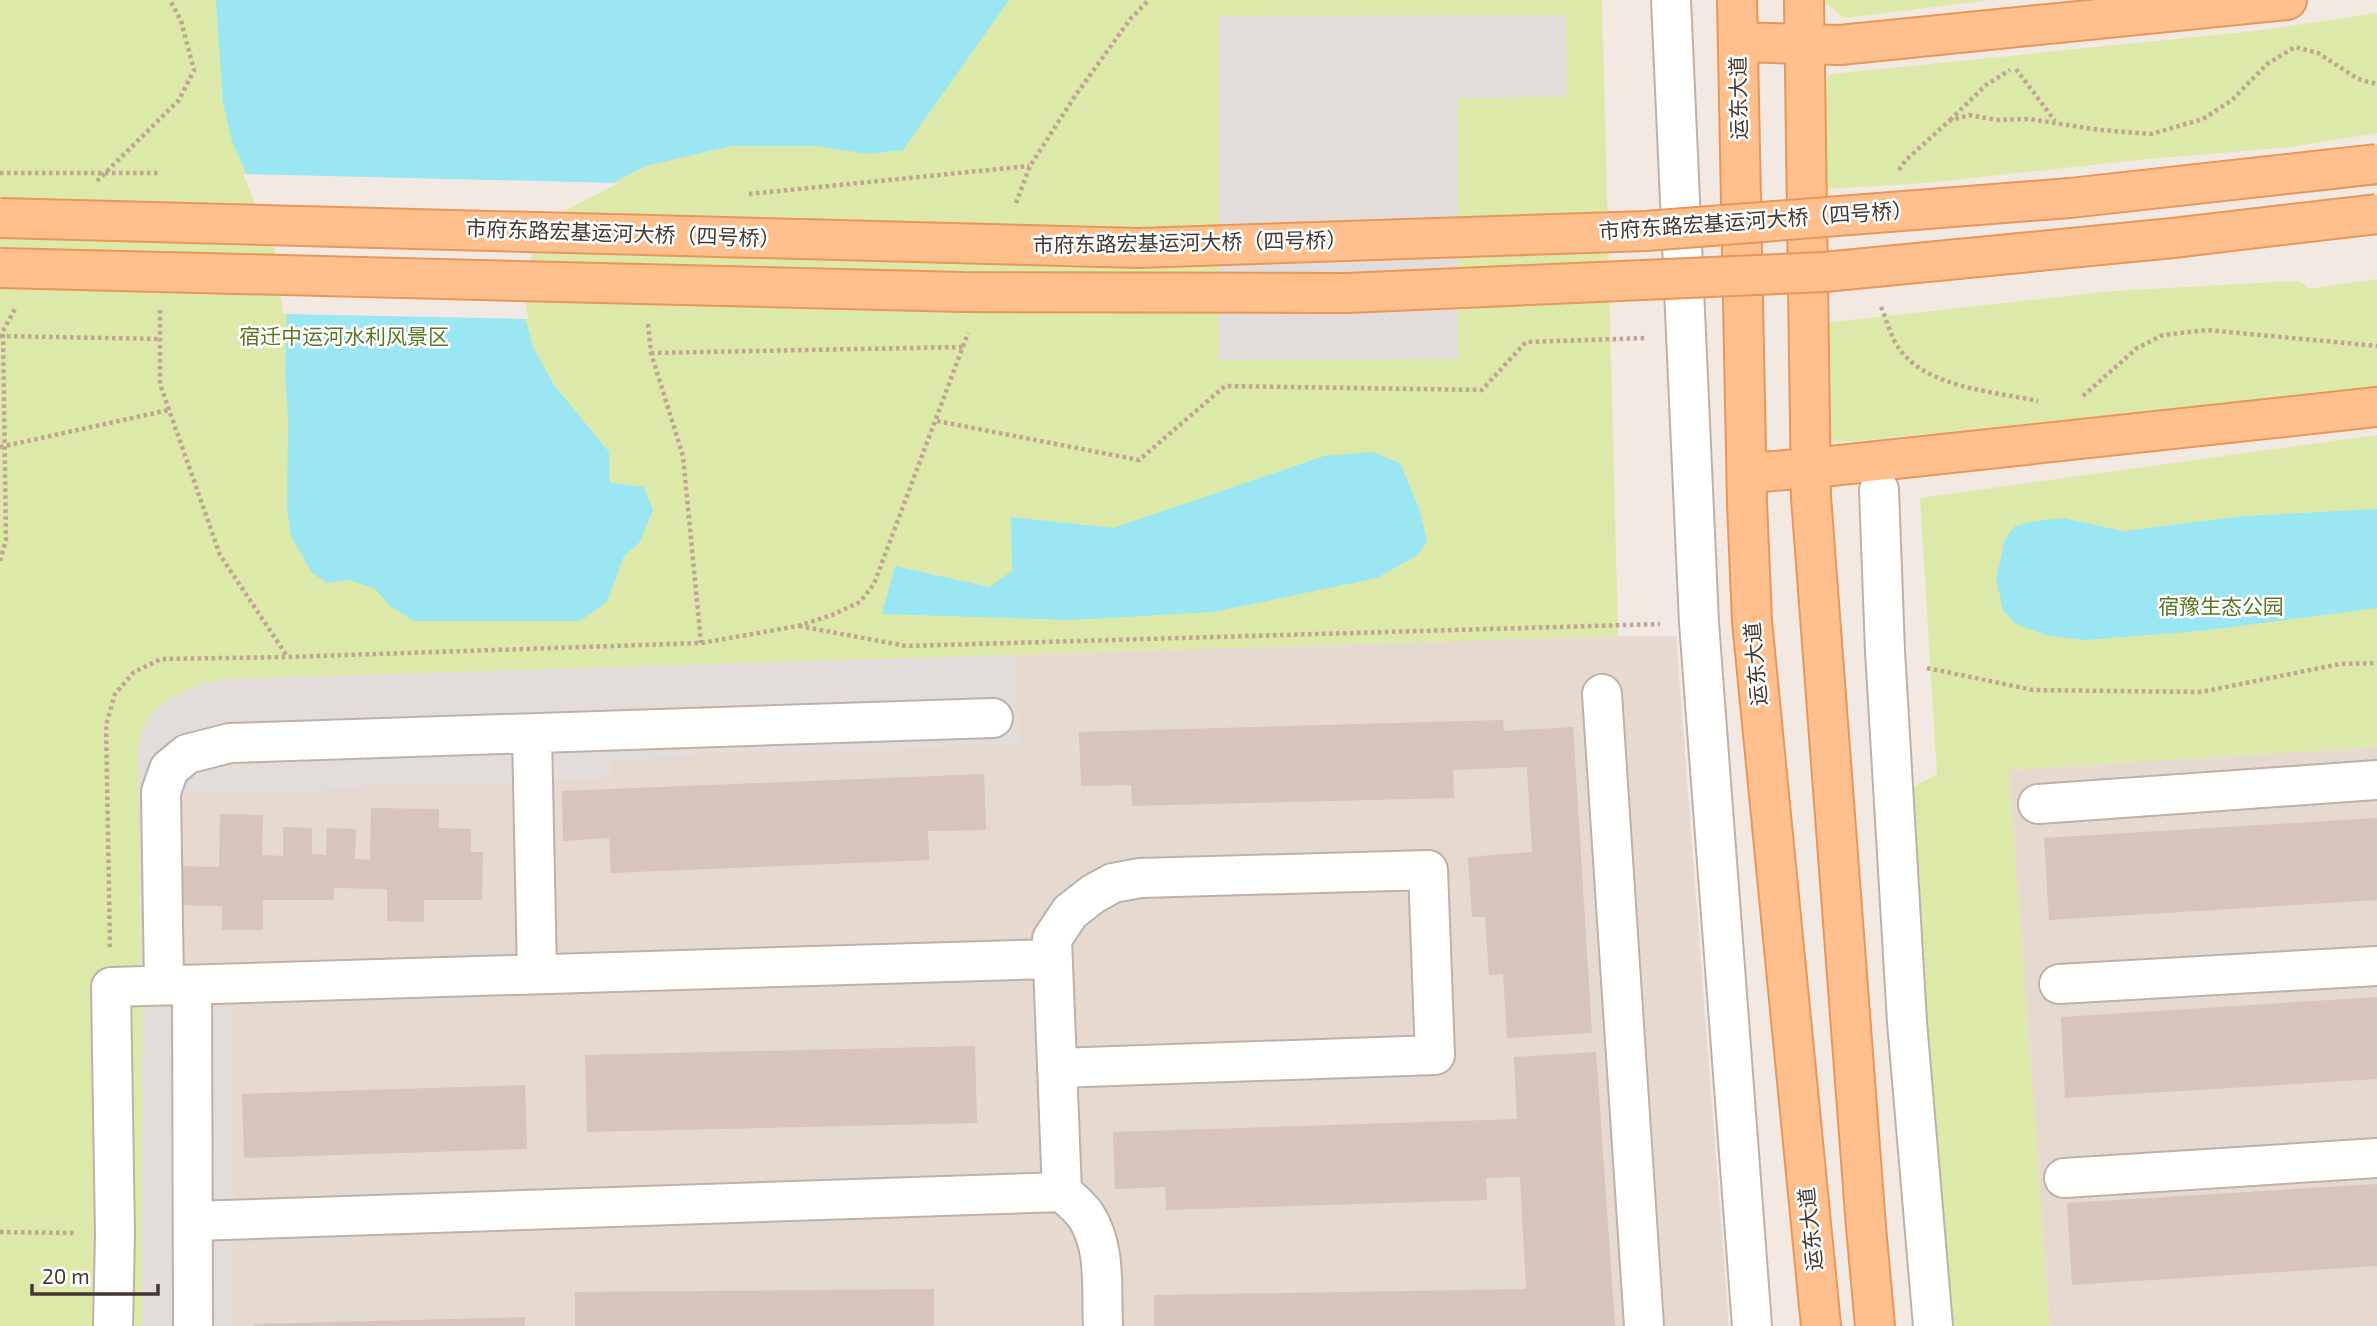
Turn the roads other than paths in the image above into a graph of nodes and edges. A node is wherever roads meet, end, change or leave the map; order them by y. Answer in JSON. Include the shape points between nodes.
{"nodes":[{"id":1,"x":1671,"y":0,"type":"edge"},
{"id":2,"x":1737,"y":0,"type":"edge"},
{"id":3,"x":1804,"y":0,"type":"edge"},
{"id":4,"x":2287,"y":0,"type":"edge"},
{"id":5,"x":1738,"y":42,"type":"junction"},
{"id":6,"x":1805,"y":44,"type":"junction"},
{"id":7,"x":2377,"y":164,"type":"edge"},
{"id":8,"x":2377,"y":214,"type":"edge"},
{"id":9,"x":0,"y":218,"type":"edge"},
{"id":10,"x":0,"y":268,"type":"edge"},
{"id":11,"x":2377,"y":407,"type":"edge"},
{"id":12,"x":1812,"y":468,"type":"junction"},
{"id":13,"x":1746,"y":473,"type":"junction"},
{"id":14,"x":1879,"y":490,"type":"dead end"},
{"id":15,"x":1602,"y":694,"type":"dead end"},
{"id":16,"x":992,"y":718,"type":"dead end"},
{"id":17,"x":532,"y":734,"type":"junction"},
{"id":18,"x":2377,"y":780,"type":"edge"},
{"id":19,"x":2038,"y":804,"type":"dead end"},
{"id":20,"x":1052,"y":958,"type":"junction"},
{"id":21,"x":2377,"y":966,"type":"edge"},
{"id":22,"x":537,"y":974,"type":"junction"},
{"id":23,"x":2059,"y":984,"type":"dead end"},
{"id":24,"x":178,"y":985,"type":"junction"},
{"id":25,"x":1056,"y":1068,"type":"junction"},
{"id":26,"x":2377,"y":1158,"type":"edge"},
{"id":27,"x":2064,"y":1178,"type":"dead end"},
{"id":28,"x":1062,"y":1192,"type":"junction"},
{"id":29,"x":193,"y":1221,"type":"junction"},
{"id":30,"x":113,"y":1326,"type":"edge"},
{"id":31,"x":193,"y":1326,"type":"edge"},
{"id":32,"x":1103,"y":1326,"type":"edge"},
{"id":33,"x":1644,"y":1326,"type":"edge"},
{"id":34,"x":1752,"y":1326,"type":"edge"},
{"id":35,"x":1821,"y":1326,"type":"edge"},
{"id":36,"x":1875,"y":1326,"type":"edge"},
{"id":37,"x":1933,"y":1326,"type":"edge"}],
"edges":[{"from":1,"to":34,"type":"lane","via":[[1699,623]]},
{"from":2,"to":5,"type":"main road","name":"运东大道"},
{"from":3,"to":6,"type":"main road"},
{"from":4,"to":6,"type":"main road","via":[[1854,44]]},
{"from":5,"to":6,"type":"main road"},
{"from":5,"to":13,"type":"main road","name":"运东大道"},
{"from":6,"to":12,"type":"main road"},
{"from":7,"to":9,"type":"main road","name":"市府东路宏基运河大桥（四号桥）","bridge":true,"via":[[2070,198],[1646,232],[1139,248]]},
{"from":8,"to":10,"type":"main road","bridge":true,"via":[[1824,272],[1347,293],[963,292]]},
{"from":11,"to":12,"type":"main road"},
{"from":12,"to":13,"type":"main road"},
{"from":12,"to":36,"type":"main road"},
{"from":13,"to":35,"type":"main road","name":"运东大道","via":[[1752,621]]},
{"from":14,"to":37,"type":"lane","via":[[1907,1022]]},
{"from":15,"to":33,"type":"lane"},
{"from":16,"to":17,"type":"lane"},
{"from":17,"to":22,"type":"lane"},
{"from":17,"to":24,"type":"lane","via":[[230,743],[187,754],[169,769],[161,792]]},
{"from":18,"to":19,"type":"lane"},
{"from":20,"to":22,"type":"lane"},
{"from":20,"to":25,"type":"lane"},
{"from":20,"to":25,"type":"lane","via":[[1052,939],[1070,912],[1113,883],[1140,878],[1428,870],[1435,1055]]},
{"from":21,"to":23,"type":"lane"},
{"from":22,"to":24,"type":"lane"},
{"from":24,"to":29,"type":"lane"},
{"from":24,"to":30,"type":"lane","via":[[111,987]]},
{"from":25,"to":28,"type":"lane"},
{"from":26,"to":27,"type":"lane"},
{"from":28,"to":29,"type":"lane"},
{"from":28,"to":32,"type":"lane","via":[[1085,1213],[1096,1233]]},
{"from":29,"to":31,"type":"lane"}]}
